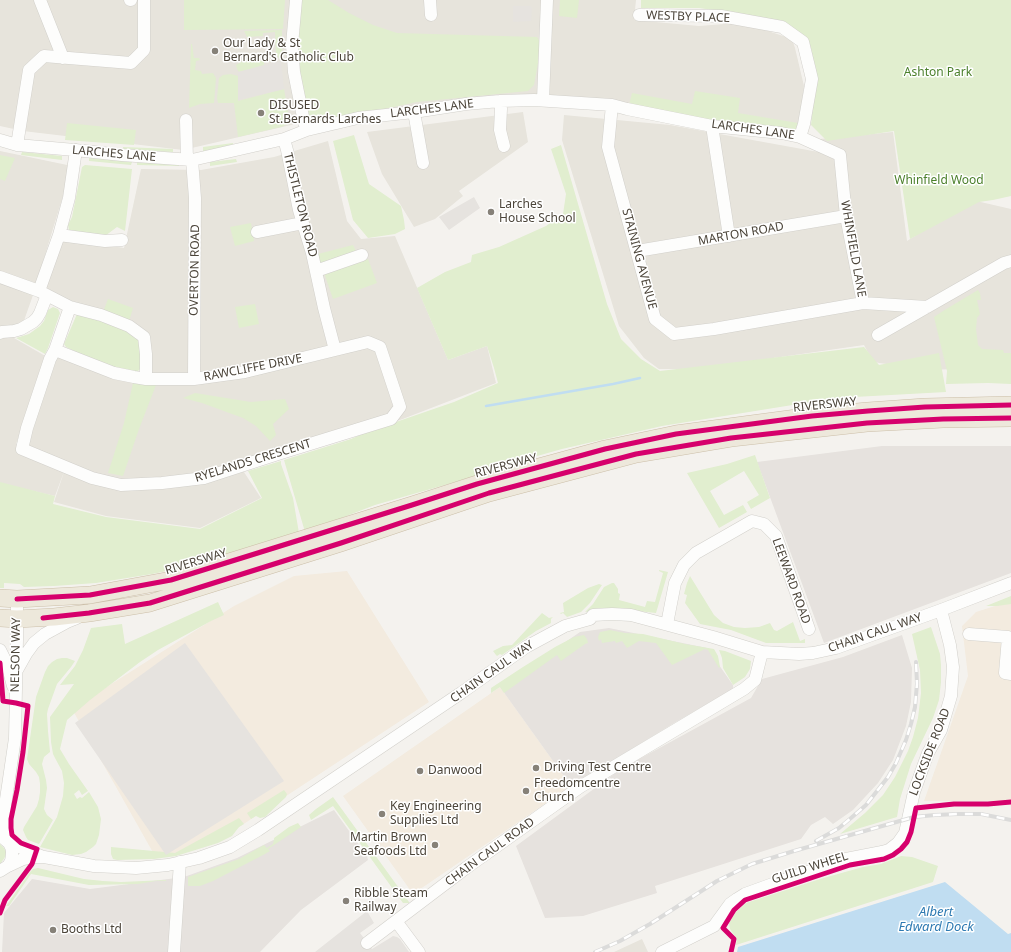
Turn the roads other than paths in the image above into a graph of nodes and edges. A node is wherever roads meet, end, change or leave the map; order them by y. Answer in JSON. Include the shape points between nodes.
{"nodes":[{"id":1,"x":40,"y":0,"type":"edge"},
{"id":2,"x":144,"y":0,"type":"edge"},
{"id":3,"x":296,"y":0,"type":"edge"},
{"id":4,"x":430,"y":0,"type":"edge"},
{"id":5,"x":547,"y":0,"type":"edge"},
{"id":6,"x":431,"y":15,"type":"dead end"},
{"id":7,"x":639,"y":15,"type":"dead end"},
{"id":8,"x":64,"y":58,"type":"junction"},
{"id":9,"x":543,"y":100,"type":"junction"},
{"id":10,"x":500,"y":101,"type":"junction"},
{"id":11,"x":612,"y":105,"type":"junction"},
{"id":12,"x":414,"y":112,"type":"junction"},
{"id":13,"x":186,"y":120,"type":"dead end"},
{"id":14,"x":712,"y":126,"type":"junction"},
{"id":15,"x":307,"y":130,"type":"junction"},
{"id":16,"x":800,"y":136,"type":"junction"},
{"id":17,"x":284,"y":139,"type":"junction"},
{"id":18,"x":0,"y":140,"type":"edge"},
{"id":19,"x":17,"y":145,"type":"junction"},
{"id":20,"x":504,"y":146,"type":"dead end"},
{"id":21,"x":76,"y":150,"type":"junction"},
{"id":22,"x":840,"y":155,"type":"joint"},
{"id":23,"x":189,"y":160,"type":"junction"},
{"id":24,"x":423,"y":163,"type":"dead end"},
{"id":25,"x":846,"y":216,"type":"junction"},
{"id":26,"x":303,"y":223,"type":"junction"},
{"id":27,"x":257,"y":232,"type":"dead end"},
{"id":28,"x":59,"y":235,"type":"junction"},
{"id":29,"x":730,"y":236,"type":"junction"},
{"id":30,"x":122,"y":240,"type":"dead end"},
{"id":31,"x":637,"y":251,"type":"junction"},
{"id":32,"x":362,"y":255,"type":"dead end"},
{"id":33,"x":1011,"y":261,"type":"edge"},
{"id":34,"x":316,"y":271,"type":"junction"},
{"id":35,"x":0,"y":277,"type":"edge"},
{"id":36,"x":43,"y":293,"type":"junction"},
{"id":37,"x":863,"y":303,"type":"junction"},
{"id":38,"x":70,"y":307,"type":"junction"},
{"id":39,"x":927,"y":307,"type":"junction"},
{"id":40,"x":0,"y":333,"type":"edge"},
{"id":41,"x":878,"y":335,"type":"dead end"},
{"id":42,"x":55,"y":350,"type":"junction"},
{"id":43,"x":335,"y":350,"type":"junction"},
{"id":44,"x":146,"y":379,"type":"junction"},
{"id":45,"x":194,"y":379,"type":"junction"},
{"id":46,"x":1011,"y":405,"type":"edge"},
{"id":47,"x":1011,"y":418,"type":"edge"},
{"id":48,"x":1011,"y":583,"type":"edge"},
{"id":49,"x":0,"y":607,"type":"edge"},
{"id":50,"x":13,"y":607,"type":"edge"},
{"id":51,"x":941,"y":610,"type":"junction"},
{"id":52,"x":89,"y":613,"type":"junction"},
{"id":53,"x":0,"y":618,"type":"edge"},
{"id":54,"x":667,"y":624,"type":"junction"},
{"id":55,"x":809,"y":629,"type":"dead end"},
{"id":56,"x":969,"y":634,"type":"dead end"},
{"id":57,"x":0,"y":650,"type":"edge"},
{"id":58,"x":762,"y":652,"type":"junction"},
{"id":59,"x":17,"y":672,"type":"junction"},
{"id":60,"x":1011,"y":674,"type":"edge"},
{"id":61,"x":16,"y":695,"type":"junction"},
{"id":62,"x":3,"y":810,"type":"edge"},
{"id":63,"x":6,"y":841,"type":"edge"},
{"id":64,"x":44,"y":857,"type":"junction"},
{"id":65,"x":180,"y":862,"type":"junction"},
{"id":66,"x":3,"y":871,"type":"edge"},
{"id":67,"x":396,"y":921,"type":"junction"},
{"id":68,"x":367,"y":943,"type":"dead end"},
{"id":69,"x":174,"y":952,"type":"edge"},
{"id":70,"x":419,"y":952,"type":"edge"},
{"id":71,"x":662,"y":952,"type":"edge"}],
"edges":[{"from":1,"to":8,"type":"street"},
{"from":2,"to":8,"type":"street","via":[[144,50],[131,63]]},
{"from":3,"to":15,"type":"street","via":[[292,45],[294,72]]},
{"from":4,"to":6,"type":"street"},
{"from":5,"to":9,"type":"street"},
{"from":7,"to":16,"type":"street","name":"WESTBY PLACE","via":[[721,16],[782,27],[803,42],[812,79]]},
{"from":8,"to":19,"type":"street","via":[[44,56],[29,70]]},
{"from":9,"to":10,"type":"street","name":"LARCHES LANE"},
{"from":9,"to":11,"type":"street","name":"LARCHES LANE"},
{"from":10,"to":12,"type":"street","name":"LARCHES LANE"},
{"from":10,"to":20,"type":"street","via":[[500,130]]},
{"from":11,"to":14,"type":"street","name":"LARCHES LANE"},
{"from":11,"to":31,"type":"street","name":"STAINING AVENUE","via":[[608,147]]},
{"from":12,"to":15,"type":"street","name":"LARCHES LANE","via":[[358,118]]},
{"from":12,"to":24,"type":"street"},
{"from":13,"to":23,"type":"street","name":"OVERTON ROAD"},
{"from":14,"to":16,"type":"street","name":"LARCHES LANE"},
{"from":14,"to":29,"type":"street"},
{"from":15,"to":17,"type":"street","name":"LARCHES LANE"},
{"from":16,"to":22,"type":"street","name":"LARCHES LANE"},
{"from":17,"to":23,"type":"street","name":"LARCHES LANE"},
{"from":17,"to":26,"type":"street","name":"THISTLETON ROAD"},
{"from":18,"to":19,"type":"street","name":"LARCHES LANE"},
{"from":19,"to":21,"type":"street","name":"LARCHES LANE"},
{"from":21,"to":23,"type":"street","name":"LARCHES LANE"},
{"from":21,"to":28,"type":"street","via":[[69,198]]},
{"from":22,"to":25,"type":"street","name":"WHINFIELD LANE"},
{"from":23,"to":45,"type":"street","name":"OVERTON ROAD","via":[[195,198]]},
{"from":25,"to":29,"type":"street","name":"MARTON ROAD"},
{"from":25,"to":37,"type":"street","name":"WHINFIELD LANE"},
{"from":26,"to":27,"type":"street"},
{"from":26,"to":34,"type":"street","name":"THISTLETON ROAD"},
{"from":28,"to":30,"type":"street","via":[[105,241]]},
{"from":28,"to":36,"type":"street"},
{"from":29,"to":31,"type":"street","name":"MARTON ROAD"},
{"from":31,"to":37,"type":"street","name":"STAINING AVENUE","via":[[655,319],[674,334]]},
{"from":32,"to":34,"type":"street","name":"THISTLETON ROAD"},
{"from":33,"to":39,"type":"street"},
{"from":34,"to":43,"type":"street","name":"THISTLETON ROAD"},
{"from":35,"to":36,"type":"street"},
{"from":36,"to":38,"type":"street"},
{"from":36,"to":40,"type":"street","via":[[40,312],[33,322],[21,329]]},
{"from":37,"to":39,"type":"street","name":"WHINFIELD LANE"},
{"from":38,"to":42,"type":"street","name":"RYELANDS CRESCENT"},
{"from":38,"to":44,"type":"street","via":[[129,326],[144,337]]},
{"from":39,"to":41,"type":"street"},
{"from":42,"to":43,"type":"street","name":"RYELANDS CRESCENT","via":[[22,449],[92,478],[121,485],[162,484],[204,478],[391,419],[400,407],[380,347],[368,342]]},
{"from":42,"to":44,"type":"street","name":"RAWCLIFFE DRIVE","via":[[114,373]]},
{"from":43,"to":45,"type":"street","name":"RAWCLIFFE DRIVE","via":[[245,372]]},
{"from":44,"to":45,"type":"street","name":"RAWCLIFFE DRIVE"},
{"from":46,"to":50,"type":"highway","name":"RIVERSWAY","via":[[868,411],[676,434],[605,449],[477,484],[171,580]]},
{"from":47,"to":52,"type":"highway","name":"RIVERSWAY","via":[[867,423],[730,438],[636,454],[489,493],[150,603]]},
{"from":48,"to":51,"type":"street","name":"CHAIN CAUL WAY"},
{"from":49,"to":50,"type":"highway"},
{"from":50,"to":52,"type":"highway","name":"RIVERSWAY","via":[[54,617]]},
{"from":50,"to":53,"type":"highway","name":"RIVERSWAY"},
{"from":50,"to":59,"type":"street","name":"NELSON WAY"},
{"from":51,"to":58,"type":"street","name":"CHAIN CAUL WAY","via":[[831,650],[813,654]]},
{"from":51,"to":71,"type":"street","name":"LOCKSIDE ROAD","via":[[953,667],[951,696],[941,730],[928,754],[914,792],[905,833],[898,843],[889,850],[846,859],[745,894],[730,904],[714,926]]},
{"from":52,"to":59,"type":"street","via":[[67,622],[34,643]]},
{"from":54,"to":55,"type":"street","name":"LEEWARD ROAD","via":[[675,583],[684,565],[696,553],[752,521],[764,524],[776,536]]},
{"from":54,"to":58,"type":"street","name":"CHAIN CAUL WAY"},
{"from":54,"to":65,"type":"street","name":"CHAIN CAUL WAY","via":[[631,615],[612,614],[593,615],[590,619],[565,626],[526,647],[258,830],[230,847]]},
{"from":56,"to":60,"type":"street","via":[[1008,638],[1005,673]]},
{"from":57,"to":61,"type":"street"},
{"from":58,"to":67,"type":"street","name":"CHAIN CAUL ROAD","via":[[755,680],[744,689],[580,787]]},
{"from":59,"to":61,"type":"street","name":"NELSON WAY"},
{"from":61,"to":62,"type":"street","name":"NELSON WAY","via":[[15,738]]},
{"from":62,"to":63,"type":"street","name":"NELSON WAY"},
{"from":63,"to":64,"type":"street","name":"CHAIN CAUL WAY"},
{"from":63,"to":66,"type":"street","name":"NELSON WAY","via":[[12,849],[12,855],[11,861]]},
{"from":64,"to":65,"type":"street","name":"CHAIN CAUL WAY","via":[[94,866],[136,868]]},
{"from":64,"to":66,"type":"street","name":"CHAIN CAUL WAY","via":[[23,859]]},
{"from":65,"to":69,"type":"street"},
{"from":67,"to":68,"type":"street","name":"CHAIN CAUL ROAD"},
{"from":67,"to":70,"type":"street"}]}
